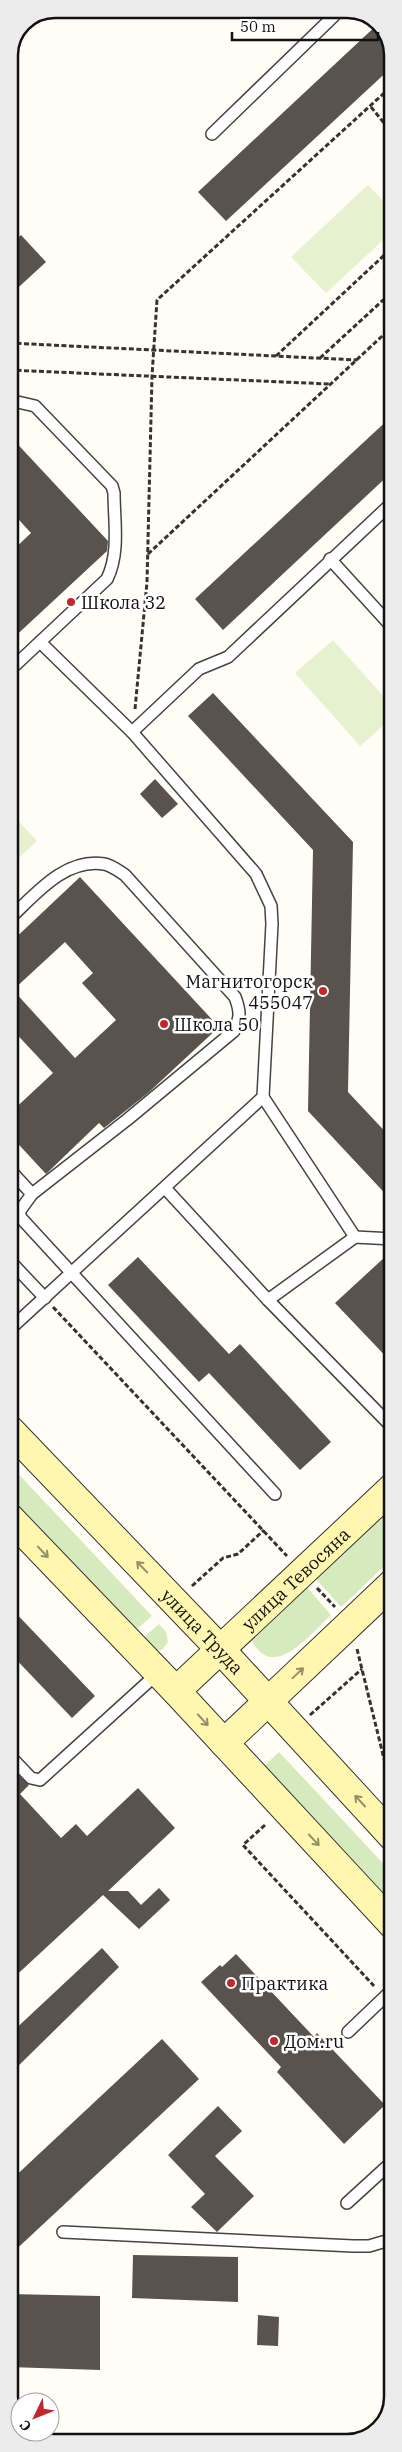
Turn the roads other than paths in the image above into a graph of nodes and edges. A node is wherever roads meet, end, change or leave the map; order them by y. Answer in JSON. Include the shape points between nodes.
{"nodes":[{"id":1,"x":332,"y":18,"type":"edge"},
{"id":2,"x":212,"y":134,"type":"dead end"},
{"id":3,"x":17,"y":402,"type":"edge"},
{"id":4,"x":384,"y":510,"type":"edge"},
{"id":5,"x":330,"y":559,"type":"junction"},
{"id":6,"x":384,"y":618,"type":"edge"},
{"id":7,"x":40,"y":642,"type":"junction"},
{"id":8,"x":17,"y":658,"type":"edge"},
{"id":9,"x":132,"y":732,"type":"junction"},
{"id":10,"x":17,"y":911,"type":"edge"},
{"id":11,"x":263,"y":1097,"type":"junction"},
{"id":12,"x":17,"y":1178,"type":"edge"},
{"id":13,"x":165,"y":1188,"type":"junction"},
{"id":14,"x":32,"y":1194,"type":"junction"},
{"id":15,"x":355,"y":1237,"type":"junction"},
{"id":16,"x":384,"y":1239,"type":"edge"},
{"id":17,"x":18,"y":1269,"type":"edge"},
{"id":18,"x":72,"y":1274,"type":"junction"},
{"id":19,"x":45,"y":1298,"type":"junction"},
{"id":20,"x":268,"y":1300,"type":"junction"},
{"id":21,"x":18,"y":1322,"type":"edge"},
{"id":22,"x":384,"y":1419,"type":"edge"},
{"id":23,"x":18,"y":1438,"type":"edge"},
{"id":24,"x":275,"y":1494,"type":"dead end"},
{"id":25,"x":384,"y":1495,"type":"edge"},
{"id":26,"x":18,"y":1526,"type":"edge"},
{"id":27,"x":384,"y":1591,"type":"edge"},
{"id":28,"x":220,"y":1649,"type":"junction"},
{"id":29,"x":167,"y":1682,"type":"junction"},
{"id":30,"x":268,"y":1701,"type":"junction"},
{"id":31,"x":224,"y":1743,"type":"junction"},
{"id":32,"x":18,"y":1764,"type":"edge"},
{"id":33,"x":384,"y":1827,"type":"edge"},
{"id":34,"x":384,"y":1915,"type":"edge"},
{"id":35,"x":384,"y":1999,"type":"edge"},
{"id":36,"x":348,"y":2032,"type":"dead end"},
{"id":37,"x":384,"y":2169,"type":"edge"},
{"id":38,"x":347,"y":2203,"type":"dead end"},
{"id":39,"x":63,"y":2232,"type":"dead end"},
{"id":40,"x":384,"y":2242,"type":"edge"}],
"edges":[{"from":1,"to":2,"type":"lane"},
{"from":3,"to":7,"type":"lane","via":[[35,406],[114,490],[112,570],[88,599]]},
{"from":4,"to":5,"type":"lane"},
{"from":5,"to":6,"type":"lane"},
{"from":5,"to":9,"type":"lane","via":[[228,657],[200,669]]},
{"from":7,"to":8,"type":"lane"},
{"from":7,"to":9,"type":"lane"},
{"from":9,"to":11,"type":"lane","via":[[245,860],[265,889],[272,924]]},
{"from":10,"to":14,"type":"lane","via":[[69,868],[106,864],[125,875],[226,985],[240,1010],[234,1031]]},
{"from":11,"to":13,"type":"lane"},
{"from":11,"to":15,"type":"lane"},
{"from":12,"to":14,"type":"lane"},
{"from":13,"to":18,"type":"lane"},
{"from":13,"to":20,"type":"lane"},
{"from":14,"to":18,"type":"lane","via":[[19,1209],[19,1215]]},
{"from":15,"to":16,"type":"lane"},
{"from":15,"to":20,"type":"lane"},
{"from":17,"to":19,"type":"lane"},
{"from":18,"to":19,"type":"lane"},
{"from":18,"to":24,"type":"lane"},
{"from":19,"to":21,"type":"lane"},
{"from":20,"to":22,"type":"lane"},
{"from":28,"to":23,"type":"main road","name":"улица Труда","one_way":true},
{"from":25,"to":28,"type":"main road","name":"улица Тевосяна"},
{"from":26,"to":29,"type":"main road","one_way":true},
{"from":30,"to":27,"type":"main road","one_way":true},
{"from":28,"to":29,"type":"main road","name":"улица Тевосяна"},
{"from":28,"to":30,"type":"main road","name":"улица Труда"},
{"from":29,"to":31,"type":"main road","one_way":true},
{"from":29,"to":32,"type":"lane","via":[[40,1780],[31,1778]]},
{"from":30,"to":31,"type":"main road"},
{"from":33,"to":30,"type":"main road","name":"улица Труда","one_way":true},
{"from":31,"to":34,"type":"main road","one_way":true},
{"from":35,"to":36,"type":"lane"},
{"from":37,"to":38,"type":"lane"},
{"from":39,"to":40,"type":"lane","via":[[353,2246]]}]}
